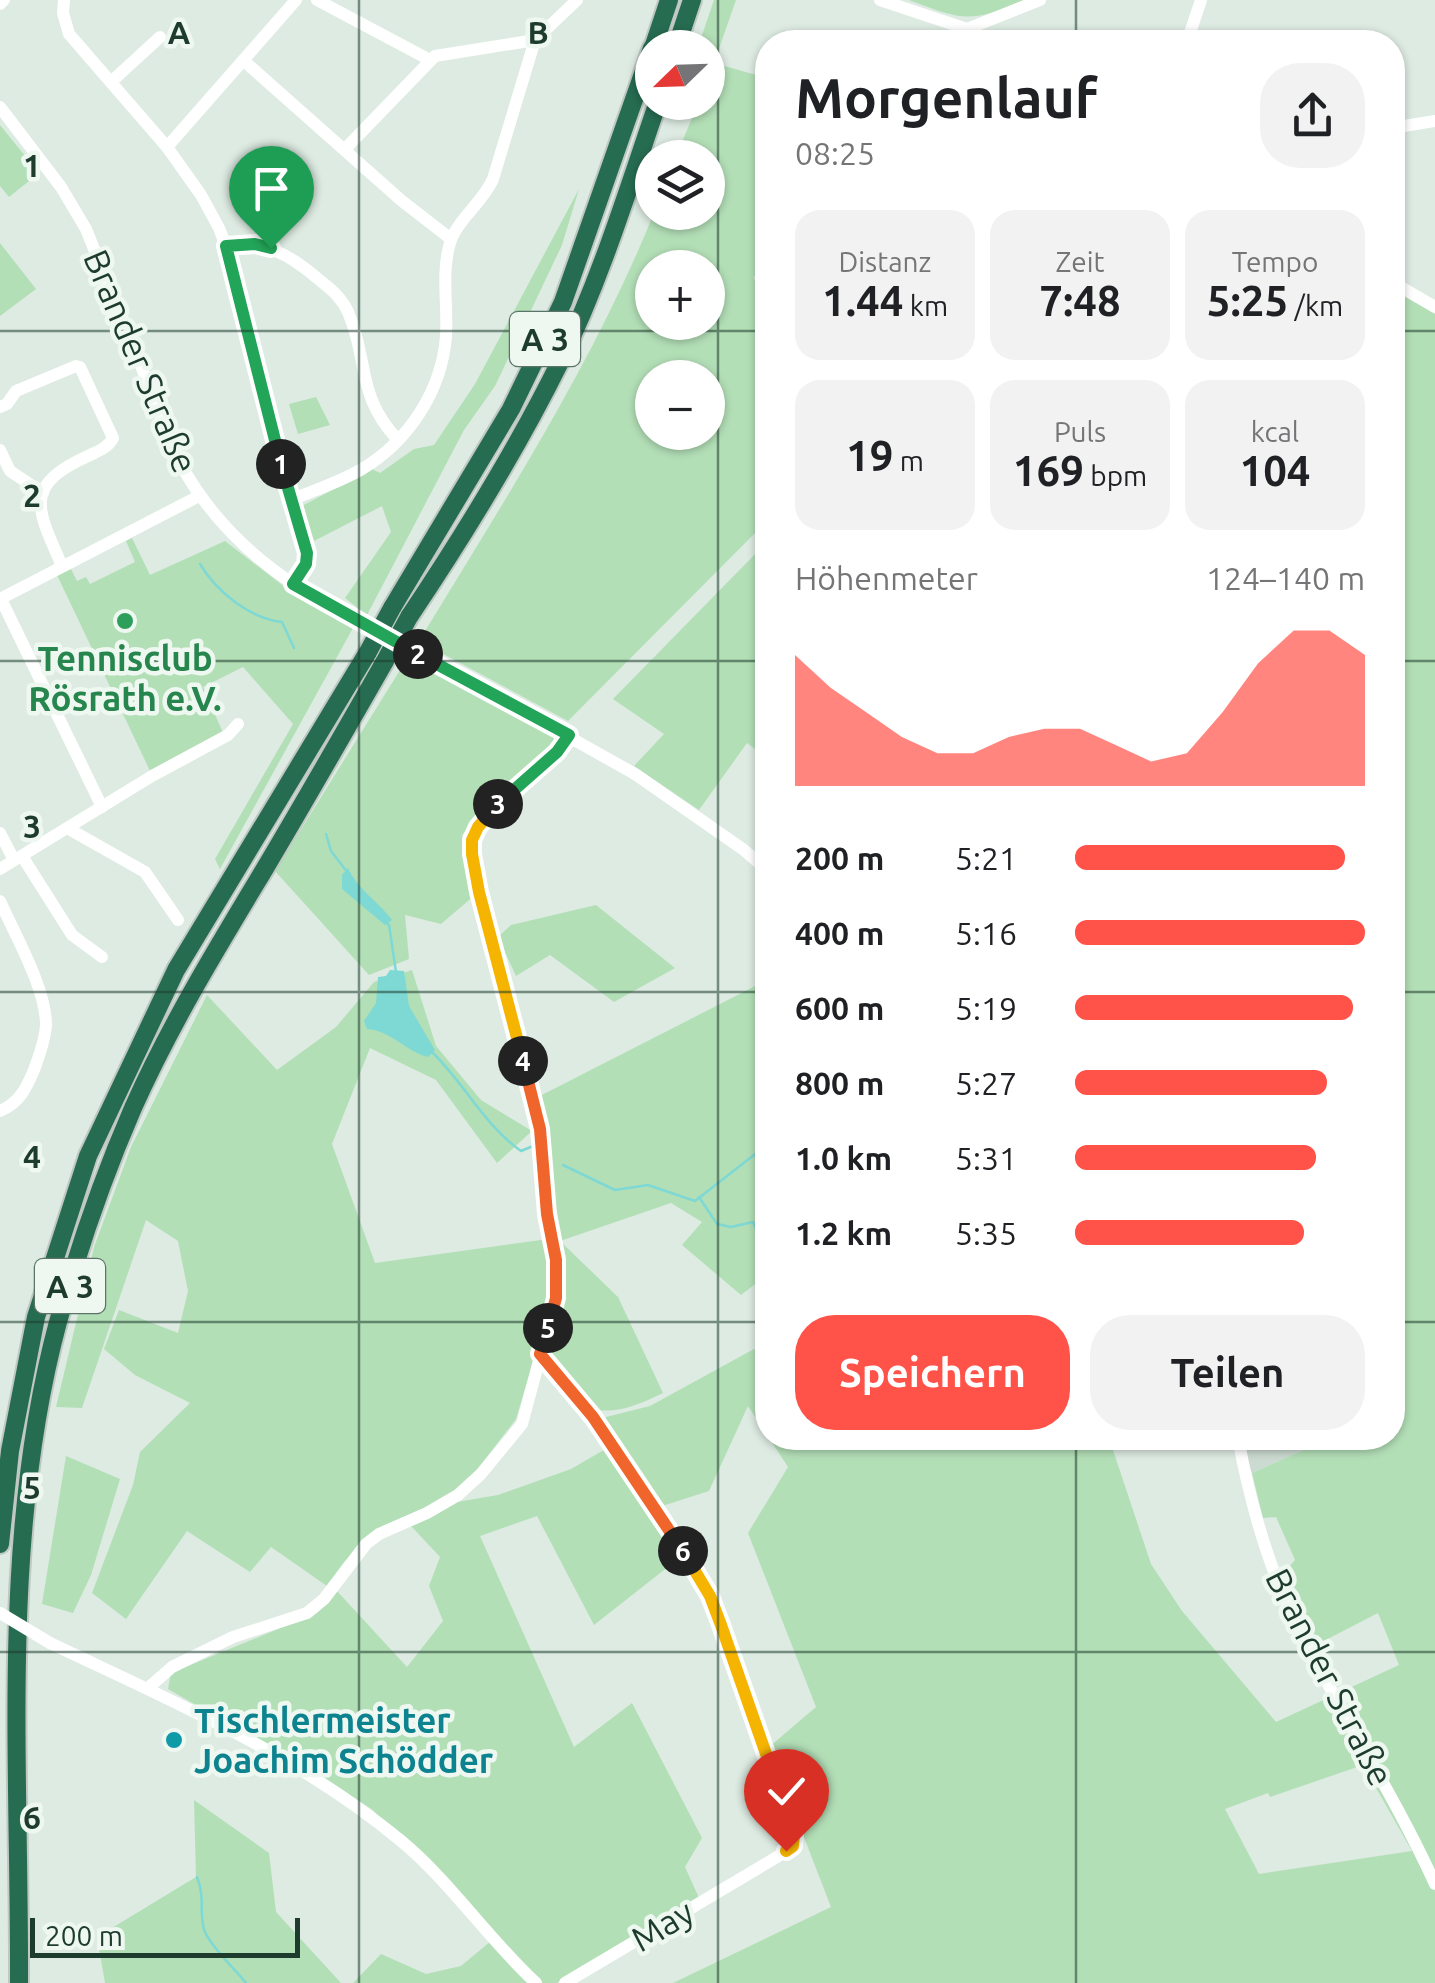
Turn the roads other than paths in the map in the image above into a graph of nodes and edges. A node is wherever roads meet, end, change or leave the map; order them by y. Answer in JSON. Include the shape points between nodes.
{"nodes":[{"id":1,"x":64,"y":0,"type":"edge"},
{"id":2,"x":296,"y":0,"type":"edge"},
{"id":3,"x":317,"y":0,"type":"edge"},
{"id":4,"x":577,"y":0,"type":"edge"},
{"id":5,"x":669,"y":0,"type":"edge"},
{"id":6,"x":692,"y":0,"type":"edge"},
{"id":7,"x":880,"y":0,"type":"edge"},
{"id":8,"x":1040,"y":0,"type":"edge"},
{"id":9,"x":1201,"y":0,"type":"edge"},
{"id":10,"x":968,"y":29,"type":"joint"},
{"id":11,"x":659,"y":30,"type":"edge"},
{"id":12,"x":682,"y":30,"type":"edge"},
{"id":13,"x":1190,"y":30,"type":"edge"},
{"id":14,"x":160,"y":37,"type":"dead end"},
{"id":15,"x":535,"y":40,"type":"junction"},
{"id":16,"x":430,"y":60,"type":"junction"},
{"id":17,"x":244,"y":61,"type":"junction"},
{"id":18,"x":112,"y":80,"type":"junction"},
{"id":19,"x":635,"y":99,"type":"edge"},
{"id":20,"x":2,"y":113,"type":"edge"},
{"id":21,"x":652,"y":120,"type":"edge"},
{"id":22,"x":1435,"y":121,"type":"edge"},
{"id":23,"x":1405,"y":126,"type":"edge"},
{"id":24,"x":166,"y":147,"type":"junction"},
{"id":25,"x":345,"y":149,"type":"junction"},
{"id":26,"x":451,"y":239,"type":"junction"},
{"id":27,"x":226,"y":246,"type":"junction"},
{"id":28,"x":1405,"y":290,"type":"edge"},
{"id":29,"x":1435,"y":307,"type":"edge"},
{"id":30,"x":0,"y":407,"type":"edge"},
{"id":31,"x":398,"y":440,"type":"junction"},
{"id":32,"x":0,"y":450,"type":"edge"},
{"id":33,"x":42,"y":493,"type":"junction"},
{"id":34,"x":199,"y":496,"type":"junction"},
{"id":35,"x":291,"y":500,"type":"junction"},
{"id":36,"x":62,"y":566,"type":"junction"},
{"id":37,"x":293,"y":584,"type":"junction"},
{"id":38,"x":0,"y":599,"type":"edge"},
{"id":39,"x":401,"y":613,"type":"junction"},
{"id":40,"x":238,"y":724,"type":"dead end"},
{"id":41,"x":569,"y":735,"type":"junction"},
{"id":42,"x":102,"y":807,"type":"junction"},
{"id":43,"x":69,"y":829,"type":"junction"},
{"id":44,"x":0,"y":833,"type":"edge"},
{"id":45,"x":18,"y":858,"type":"junction"},
{"id":46,"x":755,"y":860,"type":"edge"},
{"id":47,"x":0,"y":869,"type":"edge"},
{"id":48,"x":0,"y":901,"type":"edge"},
{"id":49,"x":178,"y":920,"type":"dead end"},
{"id":50,"x":102,"y":957,"type":"dead end"},
{"id":51,"x":0,"y":1111,"type":"edge"},
{"id":52,"x":540,"y":1354,"type":"junction"},
{"id":53,"x":1240,"y":1450,"type":"edge"},
{"id":54,"x":0,"y":1544,"type":"edge"},
{"id":55,"x":0,"y":1612,"type":"edge"},
{"id":56,"x":148,"y":1688,"type":"junction"},
{"id":57,"x":1435,"y":1884,"type":"edge"},
{"id":58,"x":19,"y":1983,"type":"edge"},
{"id":59,"x":536,"y":1983,"type":"edge"},
{"id":60,"x":565,"y":1983,"type":"edge"}],
"edges":[{"from":1,"to":18,"type":"street","via":[[69,34]]},
{"from":2,"to":17,"type":"street"},
{"from":3,"to":16,"type":"street"},
{"from":4,"to":15,"type":"street"},
{"from":5,"to":11,"type":"highway","number":"A 3"},
{"from":6,"to":12,"type":"highway"},
{"from":7,"to":10,"type":"street"},
{"from":8,"to":10,"type":"street"},
{"from":9,"to":13,"type":"street"},
{"from":14,"to":18,"type":"street"},
{"from":15,"to":16,"type":"street"},
{"from":15,"to":26,"type":"street","via":[[493,179]]},
{"from":16,"to":25,"type":"street"},
{"from":17,"to":24,"type":"street"},
{"from":17,"to":25,"type":"street"},
{"from":18,"to":24,"type":"street"},
{"from":19,"to":39,"type":"highway","number":"A 3","via":[[563,302]]},
{"from":20,"to":34,"type":"street","name":"Brander Straße","via":[[86,228],[160,417]]},
{"from":21,"to":39,"type":"highway","number":"A 3","via":[[560,360],[456,547]]},
{"from":22,"to":23,"type":"street"},
{"from":24,"to":27,"type":"street"},
{"from":25,"to":26,"type":"street"},
{"from":26,"to":31,"type":"street","via":[[442,362],[416,419]]},
{"from":27,"to":31,"type":"street","via":[[255,244],[286,254],[337,294],[350,315],[368,394]]},
{"from":27,"to":35,"type":"street"},
{"from":28,"to":29,"type":"street"},
{"from":30,"to":33,"type":"street","via":[[16,391],[76,366],[87,376],[112,443],[57,470]]},
{"from":31,"to":35,"type":"street","via":[[364,468]]},
{"from":32,"to":33,"type":"street","via":[[10,472]]},
{"from":33,"to":36,"type":"street","via":[[41,515]]},
{"from":34,"to":36,"type":"street"},
{"from":34,"to":37,"type":"street","name":"Brander Straße","via":[[241,546]]},
{"from":35,"to":37,"type":"street","via":[[307,559]]},
{"from":36,"to":38,"type":"street"},
{"from":37,"to":41,"type":"street","name":"Brander Straße"},
{"from":38,"to":42,"type":"street"},
{"from":39,"to":54,"type":"highway","number":"A 3","bridge":true,"via":[[368,652],[176,970],[88,1156],[36,1317]]},
{"from":39,"to":58,"type":"highway","number":"A 3","bridge":true,"via":[[385,661],[155,1062],[110,1164],[58,1324],[20,1570]]},
{"from":40,"to":42,"type":"street","via":[[212,746]]},
{"from":41,"to":46,"type":"street","name":"Brander Straße"},
{"from":41,"to":52,"type":"street","via":[[491,812],[472,840],[479,892],[540,1129],[557,1271]]},
{"from":42,"to":43,"type":"street"},
{"from":43,"to":45,"type":"street"},
{"from":43,"to":49,"type":"street","via":[[145,872]]},
{"from":44,"to":45,"type":"street"},
{"from":45,"to":47,"type":"street"},
{"from":45,"to":50,"type":"street","via":[[72,934]]},
{"from":48,"to":51,"type":"street","via":[[38,989],[46,1028],[27,1088]]},
{"from":52,"to":56,"type":"street","via":[[522,1424],[458,1495],[380,1534],[307,1613],[233,1637],[172,1667]]},
{"from":52,"to":60,"type":"street","name":"May","via":[[593,1417],[710,1596],[794,1834],[786,1851]]},
{"from":53,"to":57,"type":"street","name":"Brander Straße","via":[[1272,1568],[1296,1625]]},
{"from":55,"to":56,"type":"street","bridge":true},
{"from":56,"to":59,"type":"street","via":[[290,1761],[404,1843]]}]}
